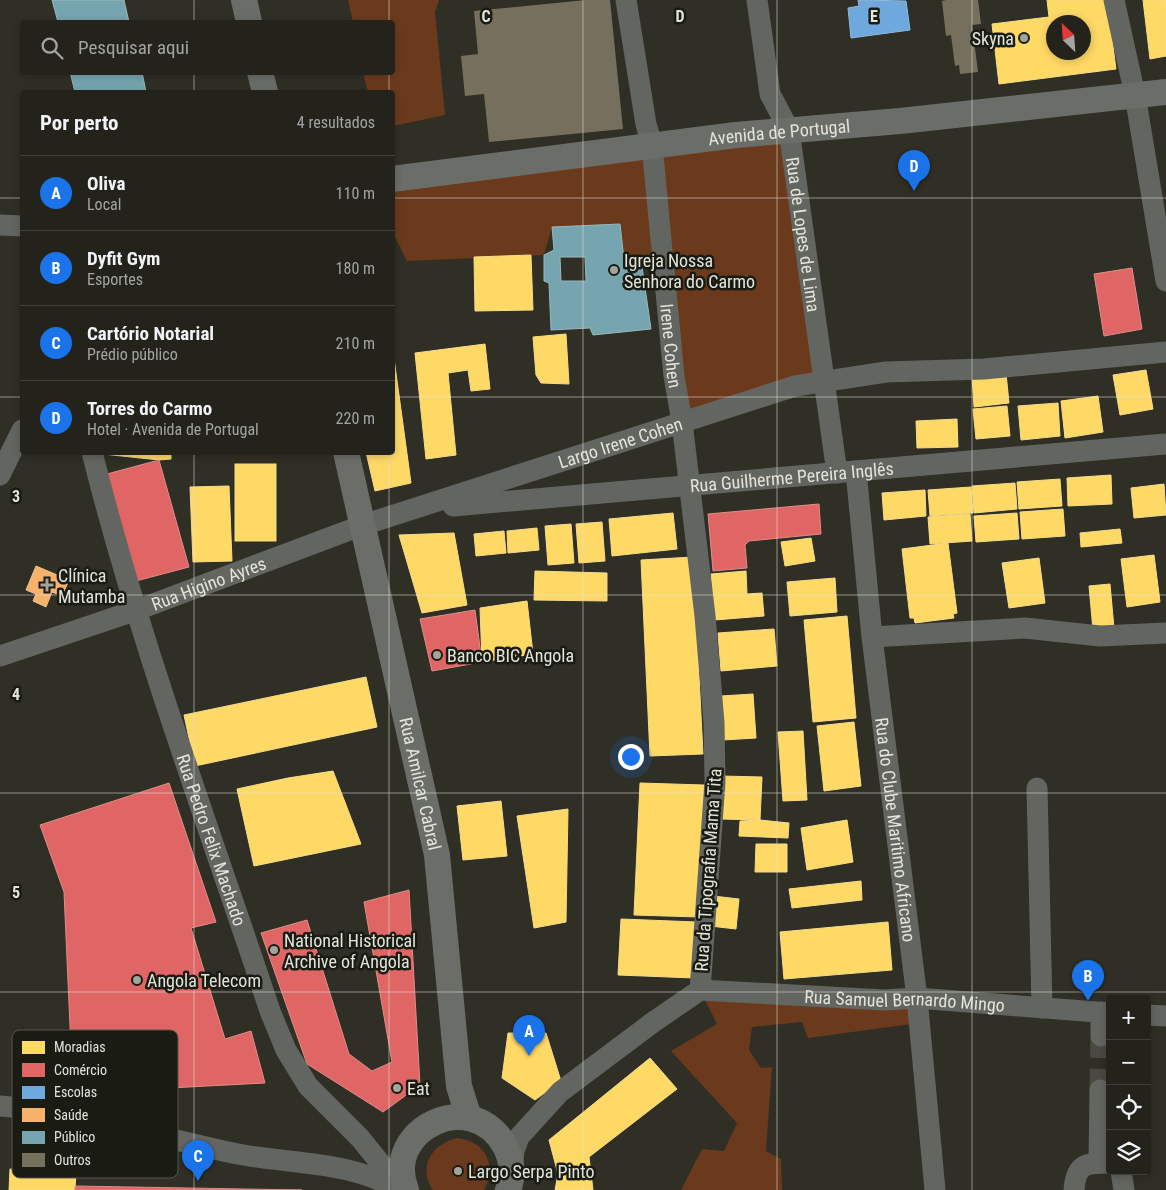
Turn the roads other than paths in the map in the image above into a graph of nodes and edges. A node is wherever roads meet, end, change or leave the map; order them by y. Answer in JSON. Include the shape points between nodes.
{"nodes":[{"id":1,"x":244,"y":0,"type":"edge"},
{"id":2,"x":626,"y":0,"type":"edge"},
{"id":3,"x":757,"y":0,"type":"edge"},
{"id":4,"x":1114,"y":0,"type":"edge"},
{"id":5,"x":249,"y":20,"type":"edge"},
{"id":6,"x":261,"y":75,"type":"edge"},
{"id":7,"x":264,"y":90,"type":"edge"},
{"id":8,"x":1166,"y":92,"type":"edge"},
{"id":9,"x":1135,"y":95,"type":"junction"},
{"id":10,"x":789,"y":130,"type":"junction"},
{"id":11,"x":652,"y":145,"type":"junction"},
{"id":12,"x":395,"y":178,"type":"edge"},
{"id":13,"x":0,"y":225,"type":"edge"},
{"id":14,"x":20,"y":226,"type":"edge"},
{"id":15,"x":1166,"y":281,"type":"edge"},
{"id":16,"x":1166,"y":352,"type":"edge"},
{"id":17,"x":824,"y":382,"type":"junction"},
{"id":18,"x":682,"y":422,"type":"junction"},
{"id":19,"x":20,"y":434,"type":"edge"},
{"id":20,"x":1166,"y":444,"type":"edge"},
{"id":21,"x":93,"y":455,"type":"edge"},
{"id":22,"x":347,"y":455,"type":"edge"},
{"id":23,"x":847,"y":472,"type":"junction"},
{"id":24,"x":0,"y":475,"type":"edge"},
{"id":25,"x":690,"y":485,"type":"junction"},
{"id":26,"x":418,"y":509,"type":"junction"},
{"id":27,"x":363,"y":525,"type":"junction"},
{"id":28,"x":137,"y":610,"type":"junction"},
{"id":29,"x":1166,"y":633,"type":"edge"},
{"id":30,"x":872,"y":636,"type":"junction"},
{"id":31,"x":0,"y":656,"type":"edge"},
{"id":32,"x":1037,"y":788,"type":"dead end"},
{"id":33,"x":700,"y":990,"type":"junction"},
{"id":34,"x":916,"y":998,"type":"junction"},
{"id":35,"x":1042,"y":1008,"type":"junction"},
{"id":36,"x":1105,"y":1013,"type":"edge"},
{"id":37,"x":1151,"y":1015,"type":"edge"},
{"id":38,"x":1166,"y":1016,"type":"edge"},
{"id":39,"x":1101,"y":1036,"type":"tunnel mouth"},
{"id":40,"x":1100,"y":1090,"type":"tunnel mouth"},
{"id":41,"x":536,"y":1117,"type":"junction"},
{"id":42,"x":477,"y":1121,"type":"junction"},
{"id":43,"x":178,"y":1142,"type":"edge"},
{"id":44,"x":1104,"y":1163,"type":"edge"},
{"id":45,"x":1122,"y":1175,"type":"edge"},
{"id":46,"x":512,"y":1183,"type":"edge"},
{"id":47,"x":396,"y":1190,"type":"edge"},
{"id":48,"x":402,"y":1190,"type":"edge"},
{"id":49,"x":406,"y":1190,"type":"edge"},
{"id":50,"x":935,"y":1190,"type":"edge"},
{"id":51,"x":1074,"y":1190,"type":"edge"},
{"id":52,"x":1124,"y":1190,"type":"edge"}],
"edges":[{"from":1,"to":5,"type":"main road"},
{"from":2,"to":11,"type":"street","name":"Irene Cohen"},
{"from":3,"to":10,"type":"street","name":"Rua de Lopes de Lima","via":[[770,94]]},
{"from":4,"to":9,"type":"street"},
{"from":6,"to":7,"type":"main road"},
{"from":8,"to":9,"type":"main road","name":"Avenida de Portugal"},
{"from":9,"to":10,"type":"main road","name":"Avenida de Portugal"},
{"from":9,"to":15,"type":"street"},
{"from":10,"to":11,"type":"main road","name":"Avenida de Portugal"},
{"from":10,"to":17,"type":"street","name":"Rua de Lopes de Lima"},
{"from":11,"to":12,"type":"main road","name":"Avenida de Portugal"},
{"from":11,"to":18,"type":"street","name":"Irene Cohen","via":[[674,376]]},
{"from":13,"to":14,"type":"street"},
{"from":16,"to":17,"type":"street","name":"Largo Irene Cohen","via":[[984,369],[886,372]]},
{"from":17,"to":18,"type":"street","name":"Largo Irene Cohen","via":[[795,386]]},
{"from":17,"to":23,"type":"street","name":"Rua de Lopes de Lima"},
{"from":18,"to":25,"type":"street","name":"Irene Cohen"},
{"from":18,"to":26,"type":"street","name":"Largo Irene Cohen"},
{"from":19,"to":24,"type":"street"},
{"from":20,"to":23,"type":"street","name":"Rua Guilherme Pereira Inglês"},
{"from":21,"to":28,"type":"street","name":"Rua Pedro Felix Machado"},
{"from":22,"to":27,"type":"main road","name":"Rua Amilcar Cabral"},
{"from":23,"to":25,"type":"street","name":"Rua Guilherme Pereira Inglês"},
{"from":23,"to":30,"type":"street","name":"Rua do Clube Maritimo Africano"},
{"from":25,"to":26,"type":"street","name":"Rua Guilherme Pereira Inglês"},
{"from":25,"to":33,"type":"street","name":"Rua da Tipografia Mama Tita","via":[[714,723],[715,782]]},
{"from":26,"to":27,"type":"street","name":"Rua Higino Ayres"},
{"from":27,"to":28,"type":"street","name":"Rua Higino Ayres"},
{"from":27,"to":42,"type":"main road","name":"Rua Amilcar Cabral","via":[[437,855],[458,1086]]},
{"from":28,"to":31,"type":"street","name":"Rua Higino Ayres"},
{"from":28,"to":48,"type":"street","name":"Rua Pedro Felix Machado","via":[[270,1011],[286,1050],[308,1086],[360,1138]]},
{"from":29,"to":30,"type":"street","via":[[1100,636],[1025,628]]},
{"from":30,"to":34,"type":"street","name":"Rua do Clube Maritimo Africano"},
{"from":32,"to":35,"type":"street"},
{"from":33,"to":34,"type":"street","name":"Rua Samuel Bernardo Mingo","via":[[884,1000]]},
{"from":33,"to":41,"type":"street","name":"Rua da Tipografia Mama Tita","via":[[560,1092]]},
{"from":34,"to":35,"type":"street","name":"Rua Samuel Bernardo Mingo"},
{"from":34,"to":50,"type":"street","name":"Rua do Clube Maritimo Africano"},
{"from":35,"to":36,"type":"street","name":"Rua Samuel Bernardo Mingo"},
{"from":36,"to":39,"type":"street"},
{"from":37,"to":38,"type":"street"},
{"from":40,"to":44,"type":"street"},
{"from":41,"to":42,"type":"street","via":[[519,1125],[502,1127]]},
{"from":41,"to":46,"type":"street","name":"Rua da Tipografia Mama Tita","via":[[519,1137],[514,1151]]},
{"from":42,"to":46,"type":"main road","via":[[499,1136],[509,1153]]},
{"from":42,"to":49,"type":"main road","via":[[452,1117],[434,1121],[419,1132],[408,1147],[403,1164]]},
{"from":43,"to":47,"type":"street","via":[[251,1157],[344,1169]]},
{"from":44,"to":51,"type":"street","via":[[1086,1164],[1079,1169]]},
{"from":45,"to":52,"type":"street"}]}
